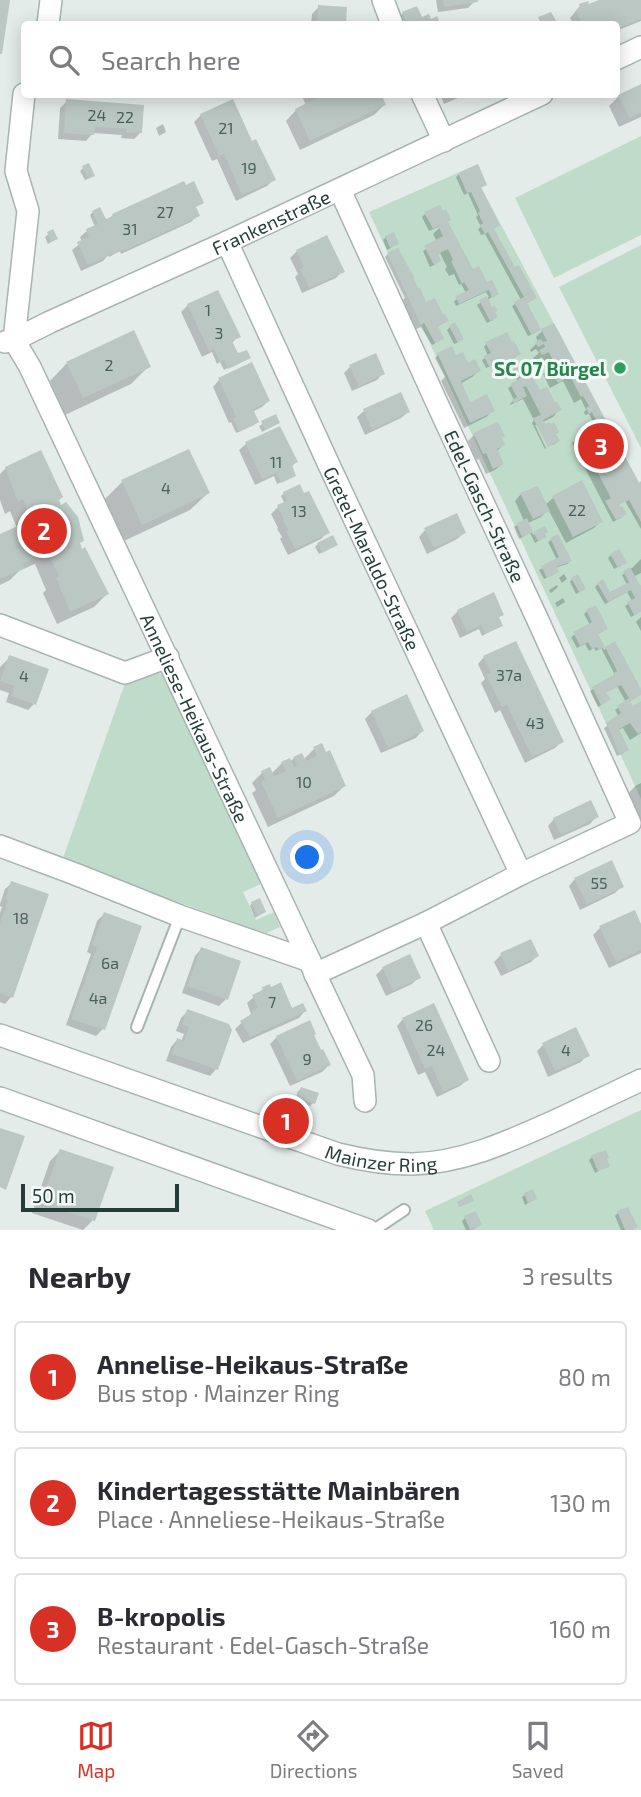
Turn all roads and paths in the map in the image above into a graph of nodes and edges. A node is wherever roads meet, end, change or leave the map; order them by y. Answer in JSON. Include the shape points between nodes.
{"nodes":[{"id":1,"x":51,"y":0,"type":"edge"},
{"id":2,"x":383,"y":0,"type":"edge"},
{"id":3,"x":48,"y":21,"type":"edge"},
{"id":4,"x":391,"y":21,"type":"edge"},
{"id":5,"x":641,"y":47,"type":"edge"},
{"id":6,"x":620,"y":58,"type":"edge"},
{"id":7,"x":24,"y":98,"type":"edge"},
{"id":8,"x":424,"y":98,"type":"edge"},
{"id":9,"x":534,"y":98,"type":"edge"},
{"id":10,"x":444,"y":141,"type":"junction"},
{"id":11,"x":340,"y":190,"type":"junction"},
{"id":12,"x":227,"y":242,"type":"junction"},
{"id":13,"x":7,"y":342,"type":"edge"},
{"id":14,"x":0,"y":625,"type":"edge"},
{"id":15,"x":168,"y":657,"type":"junction"},
{"id":16,"x":0,"y":846,"type":"edge"},
{"id":17,"x":521,"y":874,"type":"junction"},
{"id":18,"x":180,"y":915,"type":"junction"},
{"id":19,"x":426,"y":923,"type":"junction"},
{"id":20,"x":312,"y":967,"type":"junction"},
{"id":21,"x":137,"y":1027,"type":"dead end"},
{"id":22,"x":0,"y":1035,"type":"edge"},
{"id":23,"x":489,"y":1061,"type":"dead end"},
{"id":24,"x":641,"y":1080,"type":"edge"},
{"id":25,"x":0,"y":1098,"type":"edge"},
{"id":26,"x":365,"y":1101,"type":"dead end"},
{"id":27,"x":404,"y":1210,"type":"dead end"},
{"id":28,"x":368,"y":1230,"type":"edge"},
{"id":29,"x":374,"y":1230,"type":"edge"}],
"edges":[{"from":1,"to":3,"type":"street"},
{"from":2,"to":4,"type":"street"},
{"from":5,"to":6,"type":"street"},
{"from":7,"to":13,"type":"street","via":[[16,171],[28,211]]},
{"from":8,"to":10,"type":"street"},
{"from":9,"to":10,"type":"street","name":"Frankenstraße"},
{"from":10,"to":11,"type":"street","name":"Frankenstraße"},
{"from":11,"to":12,"type":"street","name":"Frankenstraße"},
{"from":11,"to":17,"type":"street","name":"Edel-Gasch-Straße","via":[[630,823]]},
{"from":12,"to":13,"type":"street","name":"Frankenstraße"},
{"from":12,"to":17,"type":"street","name":"Gretel-Maraldo-Straße"},
{"from":13,"to":15,"type":"street","name":"Anneliese-Heikaus-Straße","via":[[30,367]]},
{"from":14,"to":15,"type":"street","via":[[125,673]]},
{"from":15,"to":20,"type":"street","name":"Anneliese-Heikaus-Straße"},
{"from":16,"to":18,"type":"street"},
{"from":17,"to":19,"type":"street"},
{"from":18,"to":20,"type":"street"},
{"from":18,"to":21,"type":"lane"},
{"from":19,"to":20,"type":"street"},
{"from":19,"to":23,"type":"street"},
{"from":20,"to":26,"type":"street","name":"Anneliese-Heikaus-Straße","via":[[363,1075]]},
{"from":22,"to":24,"type":"street","name":"Mainzer Ring","via":[[338,1154],[385,1163],[436,1161],[487,1149]]},
{"from":25,"to":28,"type":"street"},
{"from":27,"to":29,"type":"lane"}]}
